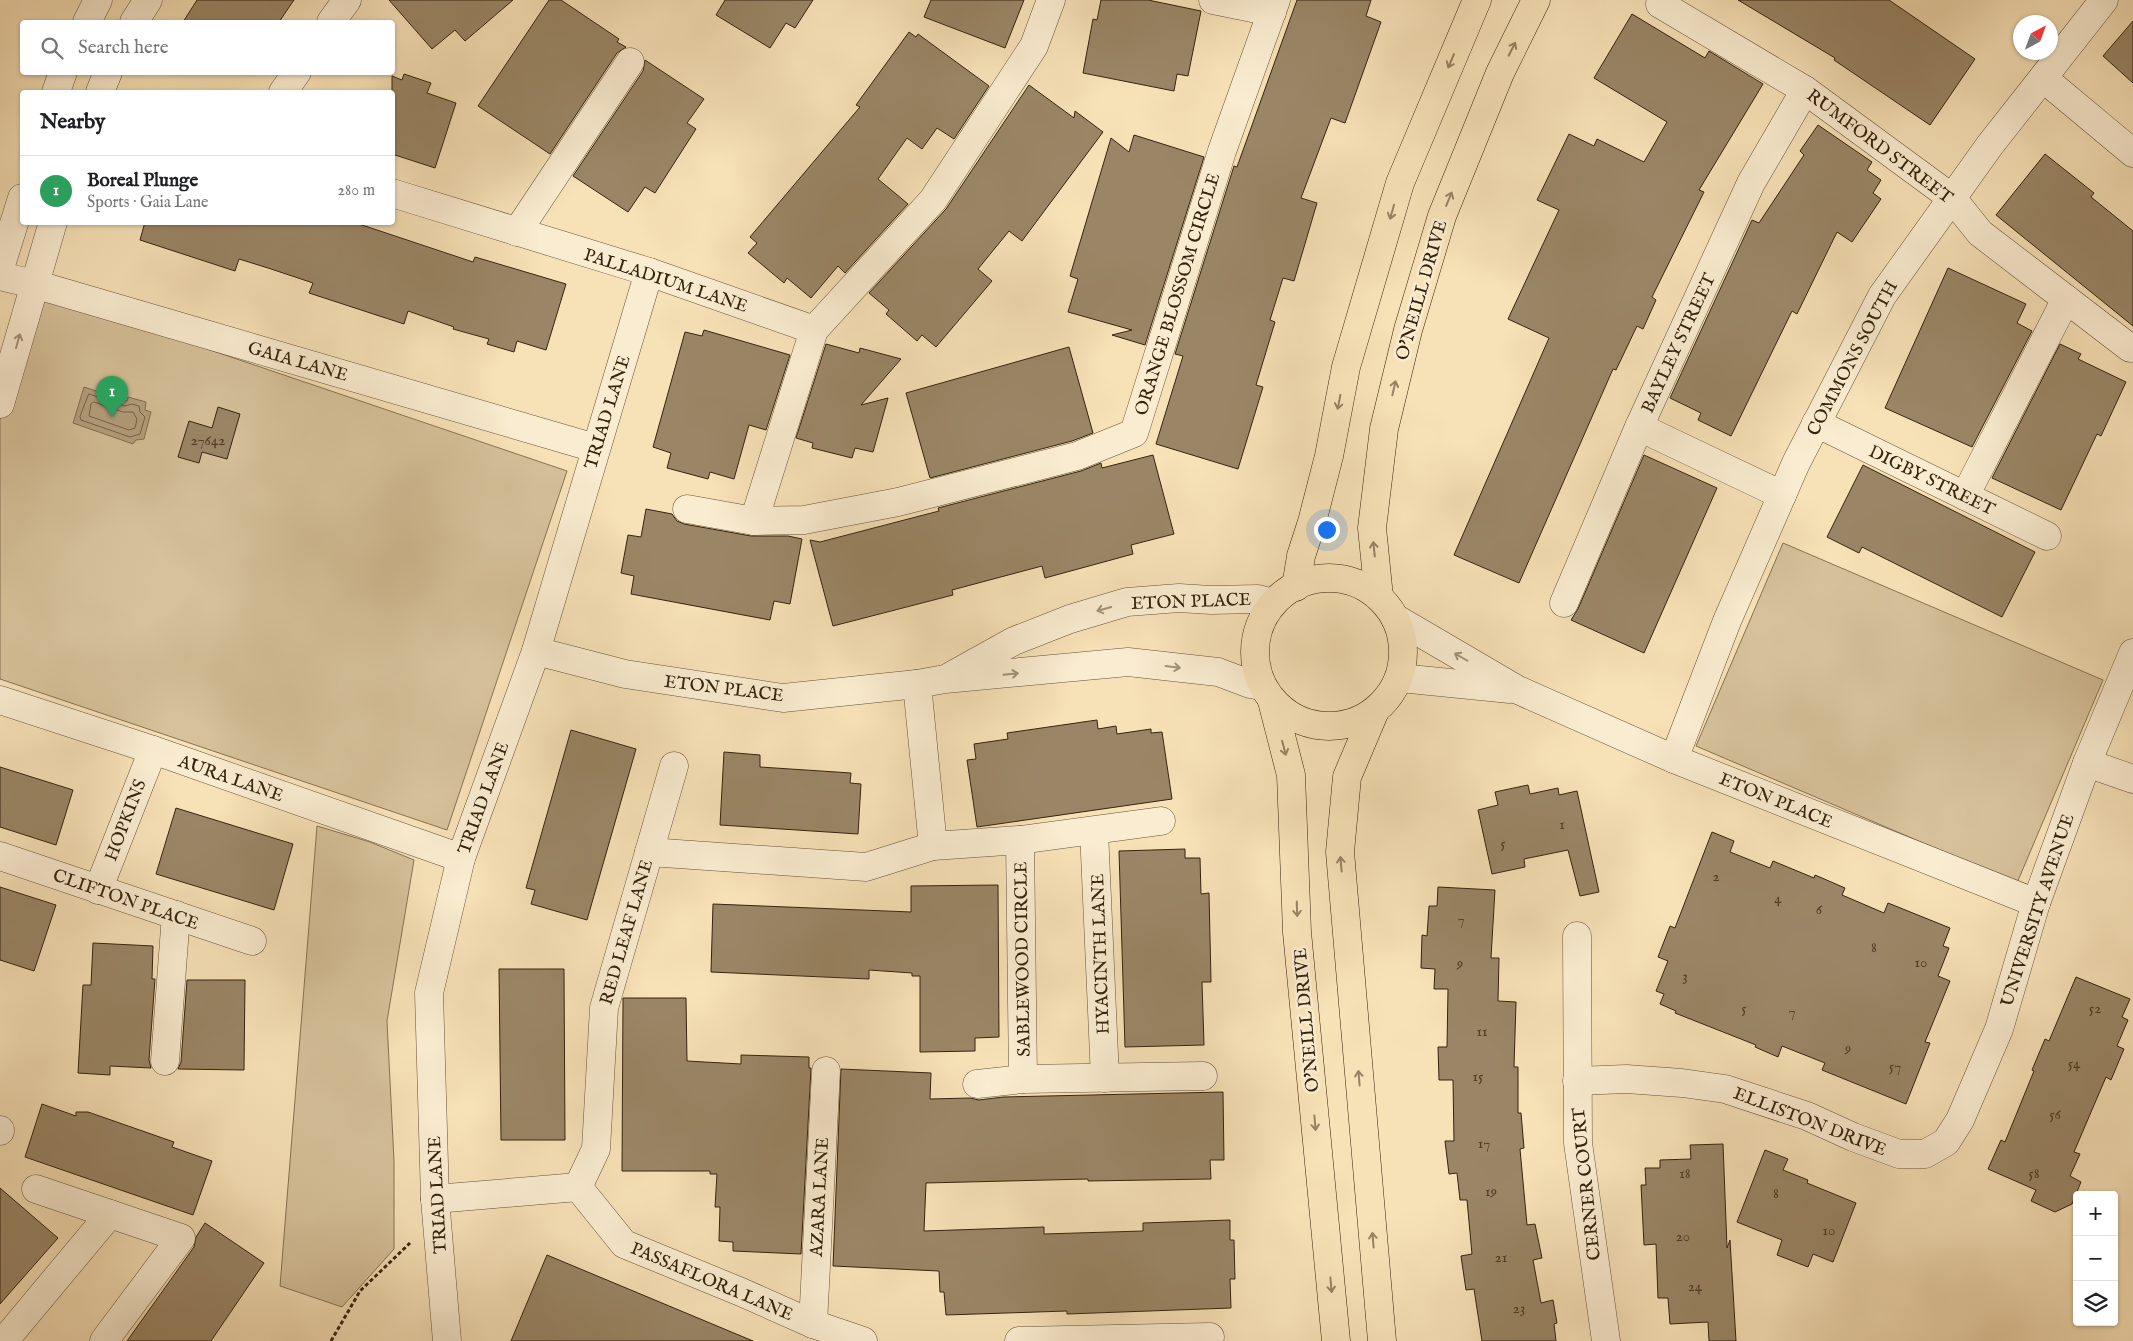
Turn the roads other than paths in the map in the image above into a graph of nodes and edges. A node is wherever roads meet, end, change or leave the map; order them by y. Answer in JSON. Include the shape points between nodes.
{"nodes":[{"id":1,"x":98,"y":0,"type":"edge"},
{"id":2,"x":148,"y":0,"type":"edge"},
{"id":3,"x":347,"y":0,"type":"edge"},
{"id":4,"x":1051,"y":0,"type":"edge"},
{"id":5,"x":1213,"y":0,"type":"edge"},
{"id":6,"x":1477,"y":0,"type":"edge"},
{"id":7,"x":1536,"y":0,"type":"edge"},
{"id":8,"x":2104,"y":0,"type":"edge"},
{"id":9,"x":1660,"y":4,"type":"dead end"},
{"id":10,"x":1274,"y":6,"type":"edge"},
{"id":11,"x":88,"y":20,"type":"edge"},
{"id":12,"x":135,"y":20,"type":"edge"},
{"id":13,"x":332,"y":20,"type":"edge"},
{"id":14,"x":630,"y":62,"type":"dead end"},
{"id":15,"x":61,"y":75,"type":"edge"},
{"id":16,"x":107,"y":75,"type":"edge"},
{"id":17,"x":295,"y":75,"type":"edge"},
{"id":18,"x":2043,"y":78,"type":"junction"},
{"id":19,"x":57,"y":90,"type":"edge"},
{"id":20,"x":101,"y":90,"type":"edge"},
{"id":21,"x":284,"y":90,"type":"edge"},
{"id":22,"x":1805,"y":90,"type":"junction"},
{"id":23,"x":2133,"y":154,"type":"edge"},
{"id":24,"x":395,"y":195,"type":"edge"},
{"id":25,"x":1952,"y":198,"type":"junction"},
{"id":26,"x":20,"y":204,"type":"edge"},
{"id":27,"x":52,"y":225,"type":"edge"},
{"id":28,"x":517,"y":232,"type":"junction"},
{"id":29,"x":0,"y":268,"type":"edge"},
{"id":30,"x":649,"y":272,"type":"junction"},
{"id":31,"x":0,"y":276,"type":"edge"},
{"id":32,"x":34,"y":284,"type":"junction"},
{"id":33,"x":2066,"y":299,"type":"junction"},
{"id":34,"x":814,"y":330,"type":"junction"},
{"id":35,"x":2130,"y":348,"type":"dead end"},
{"id":36,"x":0,"y":404,"type":"edge"},
{"id":37,"x":1816,"y":423,"type":"junction"},
{"id":38,"x":1640,"y":427,"type":"junction"},
{"id":39,"x":595,"y":448,"type":"junction"},
{"id":40,"x":1782,"y":495,"type":"junction"},
{"id":41,"x":1965,"y":496,"type":"junction"},
{"id":42,"x":687,"y":509,"type":"dead end"},
{"id":43,"x":754,"y":521,"type":"junction"},
{"id":44,"x":2047,"y":536,"type":"dead end"},
{"id":45,"x":1296,"y":587,"type":"junction"},
{"id":46,"x":1273,"y":603,"type":"junction"},
{"id":47,"x":1564,"y":603,"type":"dead end"},
{"id":48,"x":1387,"y":608,"type":"junction"},
{"id":49,"x":536,"y":651,"type":"junction"},
{"id":50,"x":2133,"y":653,"type":"edge"},
{"id":51,"x":1400,"y":678,"type":"junction"},
{"id":52,"x":945,"y":679,"type":"junction"},
{"id":53,"x":917,"y":684,"type":"junction"},
{"id":54,"x":1518,"y":690,"type":"junction"},
{"id":55,"x":1267,"y":693,"type":"junction"},
{"id":56,"x":0,"y":700,"type":"edge"},
{"id":57,"x":1374,"y":713,"type":"junction"},
{"id":58,"x":153,"y":750,"type":"junction"},
{"id":59,"x":1674,"y":759,"type":"junction"},
{"id":60,"x":2087,"y":763,"type":"junction"},
{"id":61,"x":674,"y":766,"type":"dead end"},
{"id":62,"x":2133,"y":779,"type":"edge"},
{"id":63,"x":1162,"y":821,"type":"dead end"},
{"id":64,"x":1094,"y":831,"type":"junction"},
{"id":65,"x":1020,"y":840,"type":"junction"},
{"id":66,"x":933,"y":846,"type":"junction"},
{"id":67,"x":649,"y":852,"type":"junction"},
{"id":68,"x":0,"y":856,"type":"edge"},
{"id":69,"x":460,"y":858,"type":"junction"},
{"id":70,"x":98,"y":890,"type":"junction"},
{"id":71,"x":2036,"y":903,"type":"junction"},
{"id":72,"x":176,"y":915,"type":"junction"},
{"id":73,"x":1577,"y":936,"type":"dead end"},
{"id":74,"x":252,"y":941,"type":"dead end"},
{"id":75,"x":165,"y":1061,"type":"dead end"},
{"id":76,"x":826,"y":1071,"type":"dead end"},
{"id":77,"x":1203,"y":1076,"type":"dead end"},
{"id":78,"x":1105,"y":1078,"type":"junction"},
{"id":79,"x":1023,"y":1079,"type":"junction"},
{"id":80,"x":1576,"y":1081,"type":"junction"},
{"id":81,"x":977,"y":1084,"type":"dead end"},
{"id":82,"x":1924,"y":1154,"type":"joint"},
{"id":83,"x":578,"y":1187,"type":"junction"},
{"id":84,"x":36,"y":1189,"type":"dead end"},
{"id":85,"x":437,"y":1208,"type":"junction"},
{"id":86,"x":110,"y":1214,"type":"junction"},
{"id":87,"x":813,"y":1324,"type":"junction"},
{"id":88,"x":1210,"y":1337,"type":"dead end"},
{"id":89,"x":1125,"y":1340,"type":"edge"},
{"id":90,"x":4,"y":1341,"type":"edge"},
{"id":91,"x":104,"y":1341,"type":"edge"},
{"id":92,"x":447,"y":1341,"type":"edge"},
{"id":93,"x":863,"y":1341,"type":"edge"},
{"id":94,"x":1019,"y":1341,"type":"edge"},
{"id":95,"x":1034,"y":1341,"type":"edge"},
{"id":96,"x":1336,"y":1341,"type":"edge"},
{"id":97,"x":1382,"y":1341,"type":"edge"},
{"id":98,"x":1606,"y":1341,"type":"edge"}],
"edges":[{"from":1,"to":11,"type":"street"},
{"from":2,"to":12,"type":"street"},
{"from":3,"to":13,"type":"street"},
{"from":4,"to":34,"type":"street","via":[[1034,46],[933,200]]},
{"from":5,"to":10,"type":"street","name":"ORANGE BLOSSOM CIRCLE"},
{"from":6,"to":45,"type":"main road","one_way":true,"via":[[1400,184],[1346,367],[1329,456],[1301,556]]},
{"from":48,"to":7,"type":"main road","name":"O'NEILL DRIVE","one_way":true,"via":[[1372,528],[1384,429],[1408,330],[1442,216],[1500,73]]},
{"from":8,"to":18,"type":"street","name":"COMMONS SOUTH"},
{"from":9,"to":22,"type":"street","name":"RUMFORD STREET"},
{"from":10,"to":43,"type":"street","name":"ORANGE BLOSSOM CIRCLE","via":[[1222,151],[1134,433],[1077,456],[898,502],[804,520]]},
{"from":14,"to":28,"type":"street"},
{"from":15,"to":19,"type":"street"},
{"from":16,"to":20,"type":"street"},
{"from":17,"to":21,"type":"street"},
{"from":18,"to":23,"type":"street"},
{"from":18,"to":25,"type":"street","name":"COMMONS SOUTH"},
{"from":22,"to":25,"type":"street","name":"RUMFORD STREET"},
{"from":22,"to":38,"type":"street","name":"BAYLEY STREET","via":[[1751,183]]},
{"from":24,"to":28,"type":"street","name":"PALLADIUM LANE"},
{"from":25,"to":33,"type":"street","name":"RUMFORD STREET","via":[[1980,233]]},
{"from":25,"to":37,"type":"street","name":"COMMONS SOUTH","via":[[1882,296]]},
{"from":26,"to":29,"type":"street"},
{"from":27,"to":32,"type":"street"},
{"from":28,"to":30,"type":"street","name":"PALLADIUM LANE"},
{"from":30,"to":34,"type":"street","name":"PALLADIUM LANE"},
{"from":30,"to":39,"type":"street","name":"TRIAD LANE"},
{"from":31,"to":32,"type":"street","name":"GAIA LANE"},
{"from":36,"to":32,"type":"street","one_way":true},
{"from":32,"to":39,"type":"street","name":"GAIA LANE"},
{"from":33,"to":35,"type":"street","name":"RUMFORD STREET"},
{"from":33,"to":41,"type":"street"},
{"from":34,"to":43,"type":"street"},
{"from":37,"to":40,"type":"street","name":"COMMONS SOUTH"},
{"from":37,"to":41,"type":"street","name":"DIGBY STREET"},
{"from":38,"to":40,"type":"street"},
{"from":38,"to":47,"type":"street","name":"BAYLEY STREET"},
{"from":39,"to":49,"type":"street","name":"TRIAD LANE"},
{"from":40,"to":59,"type":"street","name":"COMMONS SOUTH","via":[[1727,621]]},
{"from":41,"to":44,"type":"street","name":"DIGBY STREET"},
{"from":42,"to":43,"type":"street","name":"ORANGE BLOSSOM CIRCLE"},
{"from":45,"to":46,"type":"main road","name":"O'NEILL DRIVE"},
{"from":45,"to":48,"type":"main road","name":"O'NEILL DRIVE","via":[[1324,578],[1338,578],[1359,584]]},
{"from":46,"to":52,"type":"street","name":"ETON PLACE","one_way":true,"via":[[1258,599],[1179,598],[1127,602],[1070,618],[1014,640]]},
{"from":46,"to":55,"type":"main road","name":"O'NEILL DRIVE","via":[[1260,623],[1254,644],[1254,660]]},
{"from":48,"to":51,"type":"main road","name":"O'NEILL DRIVE","via":[[1401,632],[1404,658]]},
{"from":54,"to":48,"type":"street","name":"ETON PLACE","one_way":true},
{"from":49,"to":53,"type":"street","name":"ETON PLACE","via":[[625,674],[783,698]]},
{"from":49,"to":69,"type":"street","name":"TRIAD LANE"},
{"from":50,"to":60,"type":"street","name":"UNIVERSITY AVENUE"},
{"from":51,"to":54,"type":"street","name":"ETON PLACE"},
{"from":51,"to":57,"type":"main road","name":"O'NEILL DRIVE","via":[[1387,700]]},
{"from":52,"to":53,"type":"street","name":"ETON PLACE"},
{"from":52,"to":55,"type":"street","name":"ETON PLACE","one_way":true,"via":[[1128,662],[1218,672]]},
{"from":53,"to":66,"type":"street"},
{"from":54,"to":59,"type":"street","name":"ETON PLACE"},
{"from":55,"to":57,"type":"main road","name":"O'NEILL DRIVE","via":[[1297,720],[1327,728],[1350,724]]},
{"from":55,"to":96,"type":"main road","name":"O'NEILL DRIVE","one_way":true,"via":[[1291,775],[1297,932]]},
{"from":56,"to":58,"type":"street","name":"AURA LANE"},
{"from":97,"to":57,"type":"main road","name":"O'NEILL DRIVE","one_way":true,"via":[[1340,852],[1347,777]]},
{"from":58,"to":69,"type":"street","name":"AURA LANE"},
{"from":58,"to":70,"type":"street","name":"HOPKINS"},
{"from":59,"to":71,"type":"street","name":"ETON PLACE"},
{"from":60,"to":62,"type":"street"},
{"from":60,"to":71,"type":"street","name":"UNIVERSITY AVENUE"},
{"from":61,"to":67,"type":"street","name":"RED LEAF LANE"},
{"from":63,"to":64,"type":"street","name":"SABLEWOOD CIRCLE"},
{"from":64,"to":65,"type":"street","name":"SABLEWOOD CIRCLE"},
{"from":64,"to":78,"type":"street","name":"HYACINTH LANE"},
{"from":65,"to":66,"type":"street","name":"SABLEWOOD CIRCLE"},
{"from":65,"to":79,"type":"street","name":"SABLEWOOD CIRCLE"},
{"from":66,"to":67,"type":"street","name":"SABLEWOOD CIRCLE","via":[[866,867]]},
{"from":67,"to":83,"type":"street","name":"RED LEAF LANE","via":[[604,1008],[596,1150]]},
{"from":68,"to":70,"type":"street","name":"CLIFTON PLACE"},
{"from":69,"to":85,"type":"street","name":"TRIAD LANE","via":[[429,993]]},
{"from":70,"to":72,"type":"street","name":"CLIFTON PLACE"},
{"from":71,"to":82,"type":"street","name":"UNIVERSITY AVENUE","via":[[1999,1029],[1960,1120],[1946,1142]]},
{"from":72,"to":74,"type":"street","name":"CLIFTON PLACE"},
{"from":72,"to":75,"type":"street"},
{"from":73,"to":80,"type":"street","name":"CERNER COURT"},
{"from":76,"to":87,"type":"street","name":"AZARA LANE"},
{"from":77,"to":78,"type":"street","name":"SABLEWOOD CIRCLE"},
{"from":78,"to":79,"type":"street","name":"SABLEWOOD CIRCLE"},
{"from":79,"to":81,"type":"street","name":"SABLEWOOD CIRCLE"},
{"from":80,"to":82,"type":"street","name":"ELLISTON DRIVE","via":[[1626,1078],[1725,1089],[1807,1116],[1899,1154]]},
{"from":80,"to":98,"type":"street","name":"CERNER COURT","via":[[1578,1143]]},
{"from":83,"to":85,"type":"street"},
{"from":83,"to":87,"type":"street","name":"PASSAFLORA LANE","via":[[624,1244]]},
{"from":84,"to":86,"type":"street"},
{"from":85,"to":92,"type":"street","name":"TRIAD LANE"},
{"from":86,"to":90,"type":"street"},
{"from":86,"to":91,"type":"street","via":[[181,1238]]},
{"from":87,"to":93,"type":"street","name":"PASSAFLORA LANE"},
{"from":88,"to":89,"type":"street"},
{"from":89,"to":95,"type":"street"},
{"from":94,"to":95,"type":"street"}]}
